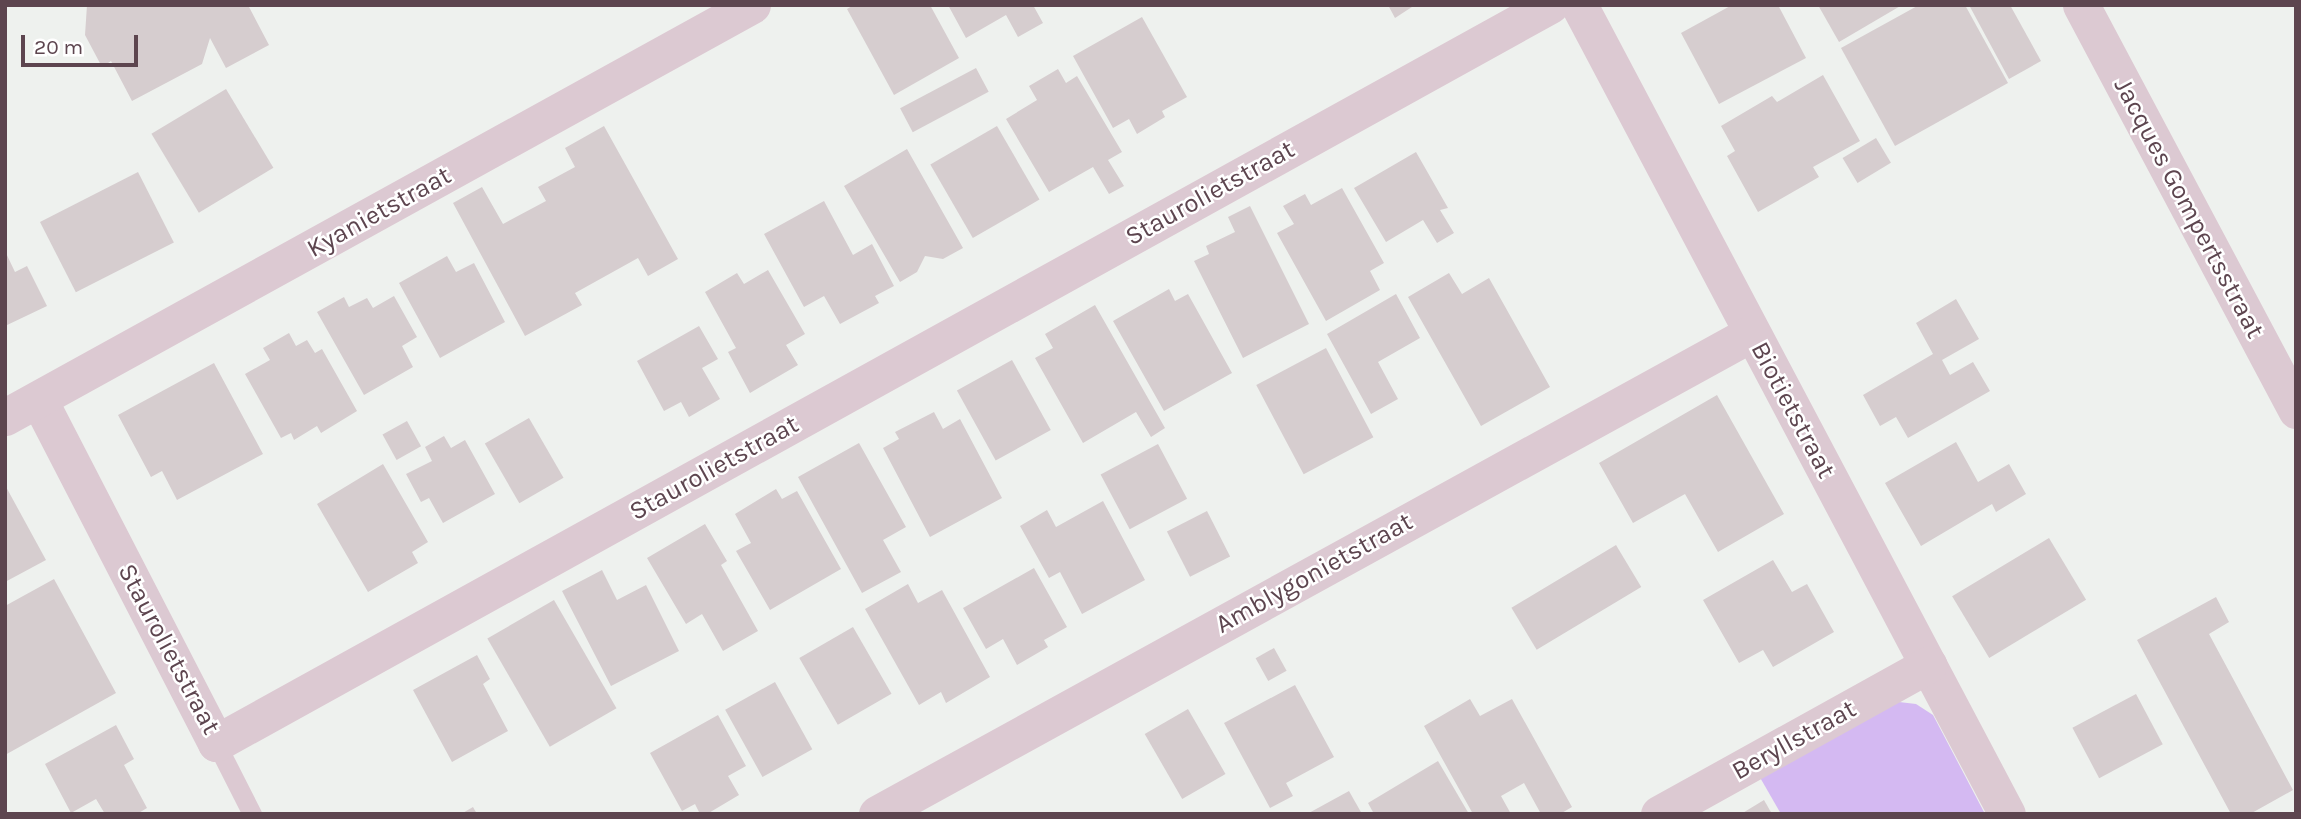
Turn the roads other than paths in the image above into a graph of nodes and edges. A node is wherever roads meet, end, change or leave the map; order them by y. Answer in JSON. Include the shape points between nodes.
{"nodes":[{"id":1,"x":752,"y":5,"type":"edge"},
{"id":2,"x":1550,"y":5,"type":"edge"},
{"id":3,"x":1580,"y":5,"type":"edge"},
{"id":4,"x":2081,"y":5,"type":"edge"},
{"id":5,"x":1752,"y":333,"type":"junction"},
{"id":6,"x":38,"y":400,"type":"junction"},
{"id":7,"x":2296,"y":410,"type":"edge"},
{"id":8,"x":5,"y":417,"type":"edge"},
{"id":9,"x":1928,"y":665,"type":"junction"},
{"id":10,"x":216,"y":743,"type":"junction"},
{"id":11,"x":252,"y":814,"type":"edge"},
{"id":12,"x":877,"y":814,"type":"edge"},
{"id":13,"x":1659,"y":814,"type":"edge"},
{"id":14,"x":2007,"y":814,"type":"edge"}],
"edges":[{"from":1,"to":6,"type":"street","name":"Kyanietstraat"},
{"from":2,"to":10,"type":"street","name":"Staurolietstraat"},
{"from":3,"to":5,"type":"street","name":"Biotietstraat"},
{"from":4,"to":7,"type":"street","name":"Jacques Gompertsstraat"},
{"from":5,"to":9,"type":"street","name":"Biotietstraat"},
{"from":5,"to":12,"type":"street","name":"Amblygonietstraat"},
{"from":6,"to":8,"type":"street","name":"Kyanietstraat"},
{"from":6,"to":10,"type":"street","name":"Staurolietstraat"},
{"from":9,"to":13,"type":"street","name":"Beryllstraat"},
{"from":9,"to":14,"type":"street","name":"Biotietstraat"},
{"from":10,"to":11,"type":"lane"}]}
